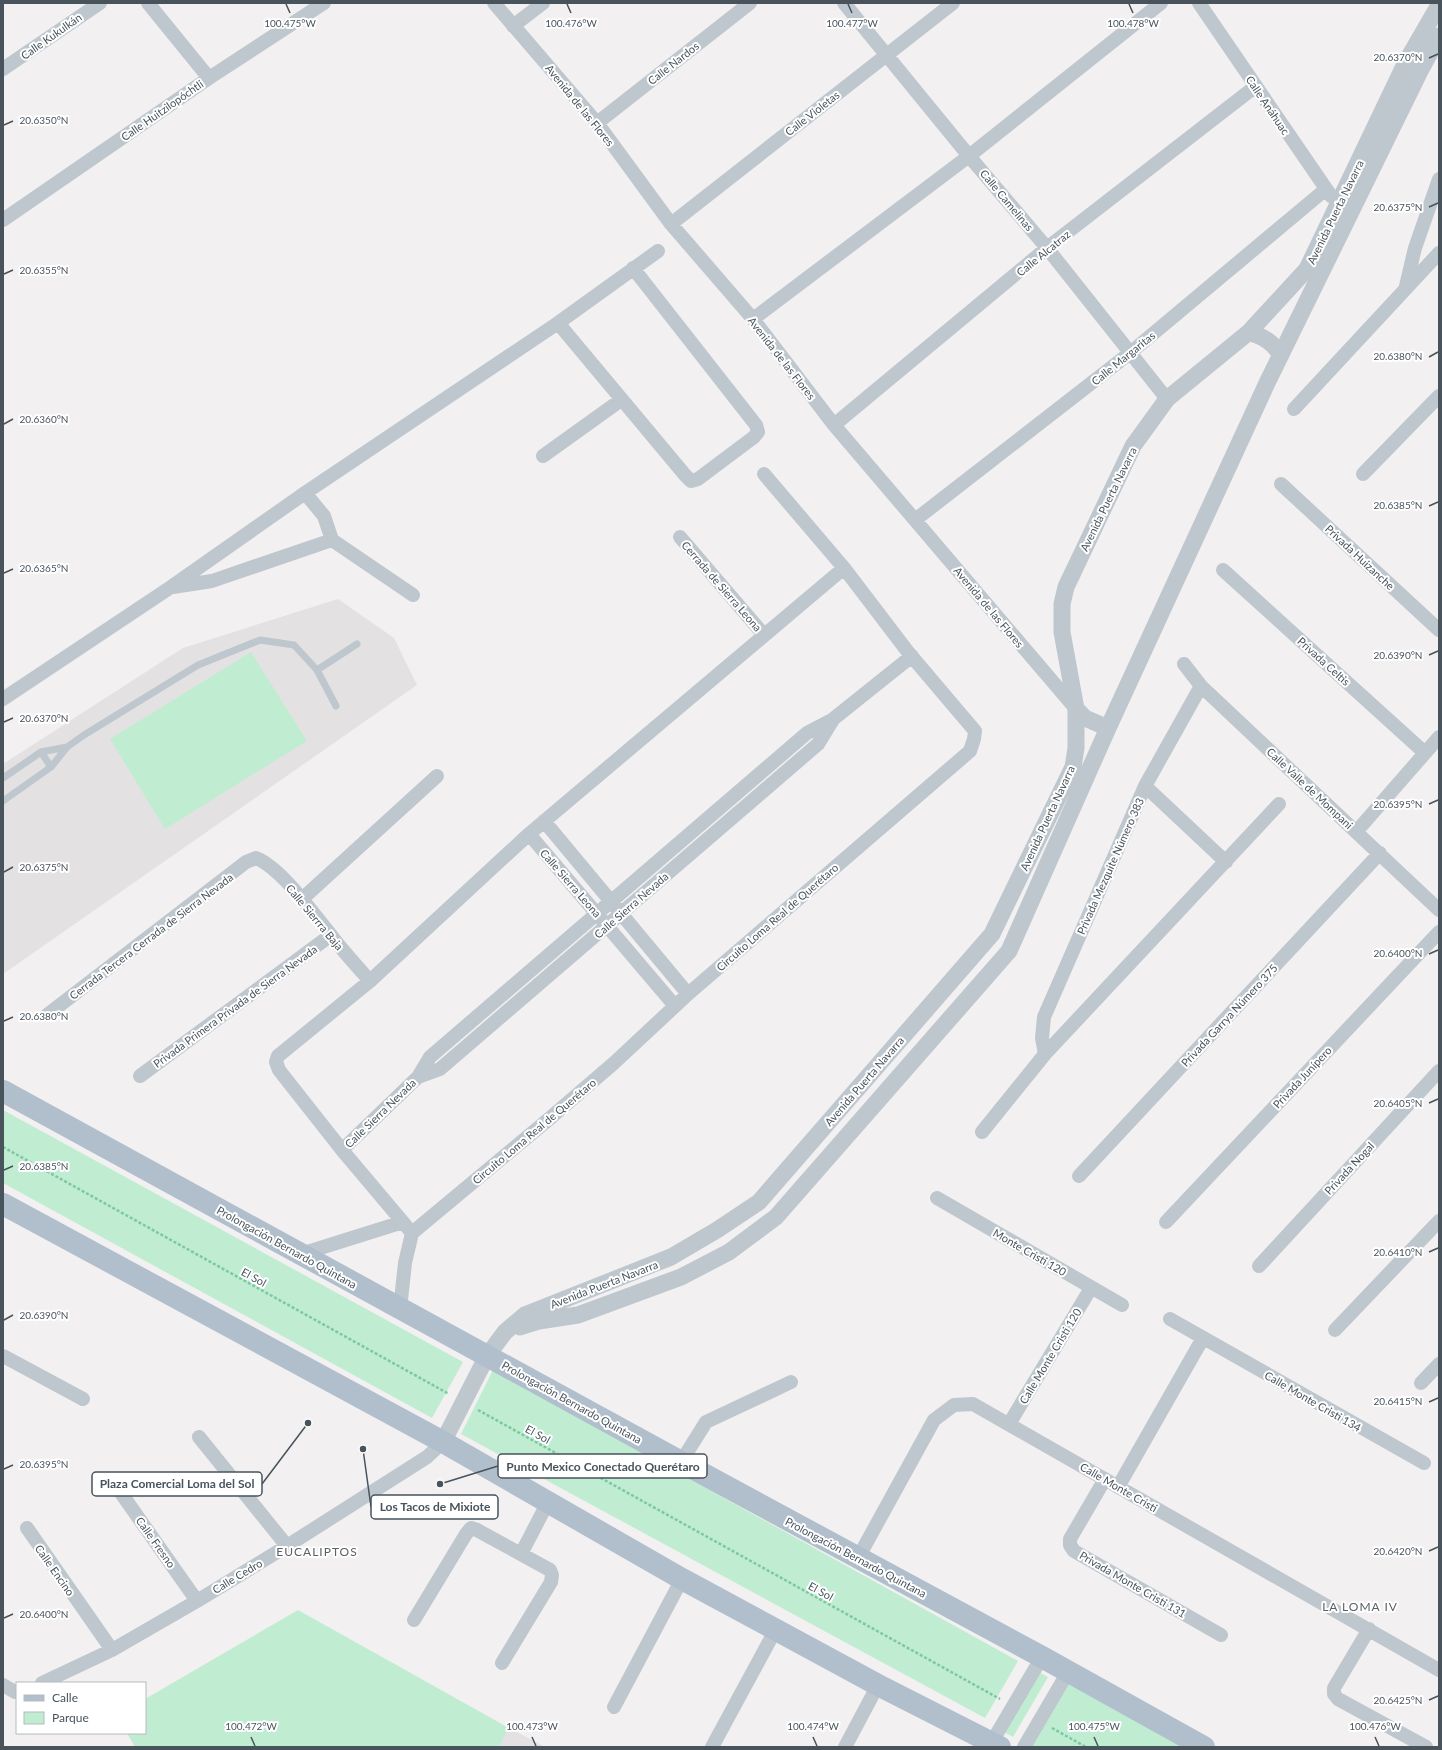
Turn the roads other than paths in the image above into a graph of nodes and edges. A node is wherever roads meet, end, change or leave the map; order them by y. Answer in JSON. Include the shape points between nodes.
{"nodes":[{"id":1,"x":100,"y":3,"type":"edge"},
{"id":2,"x":148,"y":3,"type":"edge"},
{"id":3,"x":324,"y":3,"type":"edge"},
{"id":4,"x":494,"y":3,"type":"edge"},
{"id":5,"x":543,"y":3,"type":"edge"},
{"id":6,"x":750,"y":3,"type":"edge"},
{"id":7,"x":844,"y":3,"type":"edge"},
{"id":8,"x":953,"y":3,"type":"edge"},
{"id":9,"x":1161,"y":3,"type":"edge"},
{"id":10,"x":1199,"y":3,"type":"edge"},
{"id":11,"x":1439,"y":5,"type":"edge"},
{"id":12,"x":513,"y":26,"type":"junction"},
{"id":13,"x":1439,"y":36,"type":"edge"},
{"id":14,"x":886,"y":55,"type":"junction"},
{"id":15,"x":3,"y":70,"type":"edge"},
{"id":16,"x":209,"y":78,"type":"junction"},
{"id":17,"x":1256,"y":86,"type":"junction"},
{"id":18,"x":597,"y":123,"type":"junction"},
{"id":19,"x":969,"y":156,"type":"junction"},
{"id":20,"x":1439,"y":179,"type":"edge"},
{"id":21,"x":1326,"y":189,"type":"junction"},
{"id":22,"x":1338,"y":207,"type":"junction"},
{"id":23,"x":3,"y":220,"type":"edge"},
{"id":24,"x":671,"y":224,"type":"junction"},
{"id":25,"x":1048,"y":248,"type":"junction"},
{"id":26,"x":658,"y":251,"type":"dead end"},
{"id":27,"x":1439,"y":253,"type":"edge"},
{"id":28,"x":633,"y":268,"type":"junction"},
{"id":29,"x":1405,"y":288,"type":"junction"},
{"id":30,"x":753,"y":319,"type":"junction"},
{"id":31,"x":558,"y":323,"type":"junction"},
{"id":32,"x":1249,"y":332,"type":"junction"},
{"id":33,"x":1130,"y":353,"type":"junction"},
{"id":34,"x":1281,"y":355,"type":"junction"},
{"id":35,"x":1439,"y":396,"type":"edge"},
{"id":36,"x":1167,"y":399,"type":"junction"},
{"id":37,"x":621,"y":400,"type":"junction"},
{"id":38,"x":1294,"y":408,"type":"dead end"},
{"id":39,"x":834,"y":425,"type":"junction"},
{"id":40,"x":542,"y":456,"type":"dead end"},
{"id":41,"x":764,"y":474,"type":"dead end"},
{"id":42,"x":1363,"y":474,"type":"dead end"},
{"id":43,"x":1281,"y":484,"type":"dead end"},
{"id":44,"x":305,"y":493,"type":"junction"},
{"id":45,"x":915,"y":520,"type":"junction"},
{"id":46,"x":680,"y":537,"type":"dead end"},
{"id":47,"x":332,"y":540,"type":"junction"},
{"id":48,"x":844,"y":568,"type":"junction"},
{"id":49,"x":1223,"y":570,"type":"dead end"},
{"id":50,"x":171,"y":587,"type":"junction"},
{"id":51,"x":413,"y":595,"type":"dead end"},
{"id":52,"x":1439,"y":630,"type":"edge"},
{"id":53,"x":764,"y":635,"type":"junction"},
{"id":54,"x":357,"y":644,"type":"dead end"},
{"id":55,"x":912,"y":656,"type":"junction"},
{"id":56,"x":1184,"y":664,"type":"dead end"},
{"id":57,"x":317,"y":670,"type":"junction"},
{"id":58,"x":1201,"y":686,"type":"junction"},
{"id":59,"x":3,"y":699,"type":"edge"},
{"id":60,"x":336,"y":706,"type":"dead end"},
{"id":61,"x":1076,"y":709,"type":"junction"},
{"id":62,"x":832,"y":720,"type":"junction"},
{"id":63,"x":1108,"y":728,"type":"junction"},
{"id":64,"x":1439,"y":737,"type":"edge"},
{"id":65,"x":67,"y":747,"type":"junction"},
{"id":66,"x":41,"y":752,"type":"junction"},
{"id":67,"x":1425,"y":753,"type":"junction"},
{"id":68,"x":51,"y":767,"type":"junction"},
{"id":69,"x":436,"y":776,"type":"dead end"},
{"id":70,"x":3,"y":778,"type":"edge"},
{"id":71,"x":1145,"y":786,"type":"junction"},
{"id":72,"x":3,"y":801,"type":"edge"},
{"id":73,"x":1279,"y":804,"type":"dead end"},
{"id":74,"x":544,"y":821,"type":"junction"},
{"id":75,"x":1356,"y":832,"type":"junction"},
{"id":76,"x":529,"y":834,"type":"junction"},
{"id":77,"x":1380,"y":853,"type":"junction"},
{"id":78,"x":256,"y":858,"type":"joint"},
{"id":79,"x":1226,"y":862,"type":"junction"},
{"id":80,"x":302,"y":899,"type":"junction"},
{"id":81,"x":611,"y":900,"type":"junction"},
{"id":82,"x":1439,"y":910,"type":"edge"},
{"id":83,"x":596,"y":913,"type":"junction"},
{"id":84,"x":622,"y":913,"type":"junction"},
{"id":85,"x":607,"y":926,"type":"junction"},
{"id":86,"x":1439,"y":932,"type":"edge"},
{"id":87,"x":331,"y":936,"type":"junction"},
{"id":88,"x":370,"y":981,"type":"junction"},
{"id":89,"x":688,"y":994,"type":"junction"},
{"id":90,"x":675,"y":1006,"type":"junction"},
{"id":91,"x":47,"y":1015,"type":"dead end"},
{"id":92,"x":1045,"y":1054,"type":"junction"},
{"id":93,"x":1439,"y":1071,"type":"edge"},
{"id":94,"x":140,"y":1076,"type":"dead end"},
{"id":95,"x":418,"y":1076,"type":"junction"},
{"id":96,"x":3,"y":1091,"type":"edge"},
{"id":97,"x":852,"y":1095,"type":"junction"},
{"id":98,"x":869,"y":1110,"type":"junction"},
{"id":99,"x":982,"y":1132,"type":"dead end"},
{"id":100,"x":342,"y":1150,"type":"junction"},
{"id":101,"x":1079,"y":1176,"type":"dead end"},
{"id":102,"x":938,"y":1198,"type":"dead end"},
{"id":103,"x":3,"y":1204,"type":"edge"},
{"id":104,"x":1439,"y":1221,"type":"edge"},
{"id":105,"x":1166,"y":1222,"type":"dead end"},
{"id":106,"x":407,"y":1227,"type":"junction"},
{"id":107,"x":301,"y":1254,"type":"junction"},
{"id":108,"x":1259,"y":1266,"type":"dead end"},
{"id":109,"x":1091,"y":1288,"type":"junction"},
{"id":110,"x":1122,"y":1305,"type":"dead end"},
{"id":111,"x":400,"y":1309,"type":"junction"},
{"id":112,"x":1170,"y":1319,"type":"dead end"},
{"id":113,"x":1336,"y":1330,"type":"dead end"},
{"id":114,"x":505,"y":1332,"type":"junction"},
{"id":115,"x":1203,"y":1338,"type":"junction"},
{"id":116,"x":3,"y":1356,"type":"edge"},
{"id":117,"x":487,"y":1356,"type":"junction"},
{"id":118,"x":1439,"y":1364,"type":"edge"},
{"id":119,"x":791,"y":1382,"type":"dead end"},
{"id":120,"x":1421,"y":1383,"type":"dead end"},
{"id":121,"x":83,"y":1399,"type":"dead end"},
{"id":122,"x":1009,"y":1424,"type":"junction"},
{"id":123,"x":199,"y":1437,"type":"dead end"},
{"id":124,"x":442,"y":1442,"type":"junction"},
{"id":125,"x":681,"y":1462,"type":"junction"},
{"id":126,"x":1424,"y":1463,"type":"dead end"},
{"id":127,"x":1105,"y":1479,"type":"junction"},
{"id":128,"x":114,"y":1483,"type":"dead end"},
{"id":129,"x":1118,"y":1487,"type":"junction"},
{"id":130,"x":548,"y":1502,"type":"junction"},
{"id":131,"x":27,"y":1528,"type":"dead end"},
{"id":132,"x":287,"y":1546,"type":"junction"},
{"id":133,"x":521,"y":1554,"type":"junction"},
{"id":134,"x":858,"y":1558,"type":"junction"},
{"id":135,"x":682,"y":1579,"type":"junction"},
{"id":136,"x":197,"y":1600,"type":"junction"},
{"id":137,"x":414,"y":1620,"type":"dead end"},
{"id":138,"x":776,"y":1629,"type":"junction"},
{"id":139,"x":1369,"y":1629,"type":"junction"},
{"id":140,"x":1221,"y":1635,"type":"dead end"},
{"id":141,"x":112,"y":1650,"type":"junction"},
{"id":142,"x":1042,"y":1656,"type":"junction"},
{"id":143,"x":502,"y":1663,"type":"dead end"},
{"id":144,"x":1439,"y":1670,"type":"edge"},
{"id":145,"x":1068,"y":1672,"type":"junction"},
{"id":146,"x":44,"y":1682,"type":"edge"},
{"id":147,"x":878,"y":1685,"type":"junction"},
{"id":148,"x":614,"y":1707,"type":"dead end"},
{"id":149,"x":993,"y":1746,"type":"edge"},
{"id":150,"x":712,"y":1747,"type":"edge"},
{"id":151,"x":845,"y":1747,"type":"edge"},
{"id":152,"x":1024,"y":1747,"type":"edge"},
{"id":153,"x":1204,"y":1747,"type":"edge"},
{"id":154,"x":1426,"y":1747,"type":"edge"}],
"edges":[{"from":1,"to":15,"type":"street","name":"Calle Kukulkán"},
{"from":2,"to":16,"type":"street"},
{"from":3,"to":16,"type":"street","name":"Calle Huitzilopóchtli"},
{"from":4,"to":12,"type":"street","name":"Avenida de las Flores"},
{"from":5,"to":12,"type":"street"},
{"from":6,"to":18,"type":"street","name":"Calle Nardos"},
{"from":7,"to":14,"type":"street","name":"Calle Camelinas"},
{"from":8,"to":14,"type":"street","name":"Calle Violetas"},
{"from":9,"to":19,"type":"street"},
{"from":10,"to":17,"type":"street","name":"Calle Anáhuac"},
{"from":11,"to":22,"type":"street","name":"Avenida Puerta Navarra","via":[[1406,62]]},
{"from":12,"to":18,"type":"street","name":"Avenida de las Flores"},
{"from":13,"to":34,"type":"street","name":"Avenida Puerta Navarra"},
{"from":14,"to":19,"type":"street","name":"Calle Camelinas"},
{"from":14,"to":24,"type":"street","name":"Calle Violetas"},
{"from":16,"to":23,"type":"street","name":"Calle Huitzilopóchtli"},
{"from":17,"to":21,"type":"street","name":"Calle Anáhuac"},
{"from":17,"to":25,"type":"street","name":"Calle Alcatraz"},
{"from":18,"to":24,"type":"street","name":"Avenida de las Flores"},
{"from":19,"to":25,"type":"street","name":"Calle Camelinas"},
{"from":19,"to":30,"type":"street"},
{"from":20,"to":29,"type":"street","via":[[1415,248]]},
{"from":21,"to":22,"type":"street","name":"Calle Anáhuac"},
{"from":21,"to":33,"type":"street","name":"Calle Margaritas"},
{"from":22,"to":32,"type":"street","name":"Avenida Puerta Navarra","via":[[1307,269]]},
{"from":24,"to":30,"type":"street","name":"Avenida de las Flores"},
{"from":25,"to":33,"type":"street","name":"Calle Camelinas"},
{"from":25,"to":39,"type":"street","name":"Calle Alcatraz"},
{"from":26,"to":28,"type":"street"},
{"from":27,"to":29,"type":"street"},
{"from":28,"to":31,"type":"street"},
{"from":28,"to":37,"type":"street","via":[[756,425],[758,432],[754,438],[698,479],[691,481]]},
{"from":29,"to":38,"type":"street"},
{"from":30,"to":39,"type":"street","name":"Avenida de las Flores"},
{"from":31,"to":37,"type":"street"},
{"from":31,"to":44,"type":"street"},
{"from":32,"to":34,"type":"street","via":[[1268,340]]},
{"from":32,"to":36,"type":"street","name":"Avenida Puerta Navarra"},
{"from":33,"to":36,"type":"street","name":"Calle Camelinas"},
{"from":33,"to":45,"type":"street","name":"Calle Margaritas"},
{"from":34,"to":63,"type":"street","name":"Avenida Puerta Navarra"},
{"from":35,"to":42,"type":"street"},
{"from":36,"to":61,"type":"street","name":"Avenida Puerta Navarra","via":[[1133,446],[1066,587],[1062,604],[1062,632]]},
{"from":37,"to":40,"type":"street"},
{"from":39,"to":45,"type":"street","name":"Avenida de las Flores"},
{"from":41,"to":48,"type":"street","name":"Circuito Loma Real de Querétaro"},
{"from":43,"to":52,"type":"street","name":"Privada Huizanche"},
{"from":44,"to":47,"type":"street","via":[[324,516]]},
{"from":44,"to":50,"type":"street"},
{"from":45,"to":61,"type":"street","name":"Avenida de las Flores"},
{"from":46,"to":53,"type":"street","name":"Cerrada de Sierra Leona"},
{"from":47,"to":50,"type":"street","via":[[212,581]]},
{"from":47,"to":51,"type":"street"},
{"from":48,"to":53,"type":"street"},
{"from":48,"to":55,"type":"street","name":"Circuito Loma Real de Querétaro"},
{"from":49,"to":67,"type":"street","name":"Privada Celtis"},
{"from":50,"to":59,"type":"street"},
{"from":53,"to":74,"type":"street"},
{"from":54,"to":57,"type":"lane"},
{"from":55,"to":62,"type":"street","name":"Calle Sierra Nevada"},
{"from":55,"to":89,"type":"street","name":"Circuito Loma Real de Querétaro","via":[[975,731],[970,750]]},
{"from":56,"to":58,"type":"street","name":"Calle Valle de Mompani"},
{"from":57,"to":60,"type":"lane"},
{"from":57,"to":65,"type":"lane","via":[[294,645],[260,640],[198,665]]},
{"from":58,"to":71,"type":"street","name":"Privada Mezquite Número 383"},
{"from":58,"to":75,"type":"street","name":"Calle Valle de Mompani"},
{"from":61,"to":63,"type":"street","via":[[1085,718]]},
{"from":61,"to":97,"type":"street","name":"Avenida Puerta Navarra","via":[[1076,748],[1073,767],[992,934]]},
{"from":62,"to":81,"type":"street","name":"Calle Sierra Nevada","via":[[807,733]]},
{"from":62,"to":84,"type":"street","name":"Calle Sierra Nevada","via":[[818,744]]},
{"from":63,"to":98,"type":"street","name":"Avenida Puerta Navarra","via":[[1009,951]]},
{"from":64,"to":67,"type":"street"},
{"from":65,"to":66,"type":"lane"},
{"from":65,"to":68,"type":"lane"},
{"from":66,"to":68,"type":"lane"},
{"from":66,"to":70,"type":"lane"},
{"from":67,"to":75,"type":"street"},
{"from":68,"to":72,"type":"lane"},
{"from":69,"to":80,"type":"street"},
{"from":71,"to":79,"type":"street"},
{"from":71,"to":92,"type":"street","name":"Privada Mezquite Número 383","via":[[1044,1017],[1042,1038]]},
{"from":73,"to":79,"type":"street"},
{"from":74,"to":76,"type":"street"},
{"from":74,"to":81,"type":"street","name":"Calle Sierra Leona"},
{"from":75,"to":77,"type":"street","name":"Calle Valle de Mompani"},
{"from":76,"to":83,"type":"street","name":"Calle Sierra Leona"},
{"from":76,"to":88,"type":"street"},
{"from":77,"to":82,"type":"street","name":"Calle Valle de Mompani"},
{"from":77,"to":101,"type":"street","name":"Privada Garrya Número 375"},
{"from":78,"to":80,"type":"street","name":"Calle Sierrra Baja","via":[[264,861]]},
{"from":78,"to":91,"type":"street","name":"Cerrada Tercera Cerrada de Sierra Nevada","via":[[246,862]]},
{"from":79,"to":92,"type":"street"},
{"from":80,"to":87,"type":"street","name":"Calle Sierrra Baja"},
{"from":81,"to":83,"type":"street","name":"Calle Sierra Nevada"},
{"from":81,"to":84,"type":"street","name":"Calle Sierra Leona"},
{"from":83,"to":85,"type":"street","name":"Calle Sierra Leona"},
{"from":83,"to":95,"type":"street","name":"Calle Sierra Nevada","via":[[430,1057]]},
{"from":84,"to":85,"type":"street","name":"Calle Sierra Nevada"},
{"from":84,"to":89,"type":"street","name":"Calle Sierra Leona"},
{"from":85,"to":90,"type":"street","name":"Calle Sierra Leona"},
{"from":85,"to":95,"type":"street","name":"Calle Sierra Nevada","via":[[440,1069]]},
{"from":86,"to":105,"type":"street","name":"Privada Junípero"},
{"from":87,"to":88,"type":"street","name":"Calle Sierrra Baja"},
{"from":87,"to":94,"type":"street","name":"Privada Primera Privada de Sierra Nevada"},
{"from":88,"to":100,"type":"street","via":[[278,1056],[276,1062],[279,1070]]},
{"from":89,"to":90,"type":"street","name":"Circuito Loma Real de Querétaro"},
{"from":90,"to":106,"type":"street","name":"Circuito Loma Real de Querétaro","via":[[549,1119]]},
{"from":92,"to":99,"type":"street"},
{"from":93,"to":108,"type":"street","name":"Privada Nogal"},
{"from":95,"to":100,"type":"street","name":"Calle Sierra Nevada"},
{"from":96,"to":107,"type":"main road","name":"Prolongación Bernardo Quintana"},
{"from":97,"to":98,"type":"street"},
{"from":97,"to":114,"type":"street","name":"Avenida Puerta Navarra","via":[[759,1202],[671,1257],[525,1315]]},
{"from":98,"to":114,"type":"street","name":"Avenida Puerta Navarra","via":[[776,1217],[729,1252],[681,1277],[578,1315],[539,1321]]},
{"from":100,"to":106,"type":"street"},
{"from":102,"to":109,"type":"street","name":"Monte Cristi 120"},
{"from":103,"to":124,"type":"main road"},
{"from":104,"to":113,"type":"street"},
{"from":106,"to":107,"type":"street","name":"Circuito Loma Real de Querétaro"},
{"from":106,"to":111,"type":"street"},
{"from":107,"to":111,"type":"main road","name":"Prolongación Bernardo Quintana"},
{"from":109,"to":110,"type":"street","name":"Monte Cristi 120"},
{"from":109,"to":122,"type":"street","name":"Calle Monte Cristi 120"},
{"from":111,"to":117,"type":"main road","name":"Prolongación Bernardo Quintana"},
{"from":112,"to":115,"type":"street","name":"Calle Monte Cristi 134"},
{"from":114,"to":117,"type":"street","name":"Avenida Puerta Navarra"},
{"from":115,"to":126,"type":"street","name":"Calle Monte Cristi 134"},
{"from":115,"to":129,"type":"street"},
{"from":116,"to":121,"type":"street"},
{"from":117,"to":124,"type":"street","name":"Avenida Puerta Navarra"},
{"from":117,"to":125,"type":"main road","name":"Prolongación Bernardo Quintana"},
{"from":118,"to":120,"type":"street"},
{"from":119,"to":125,"type":"street","via":[[706,1422]]},
{"from":122,"to":127,"type":"street","name":"Calle Monte Cristi"},
{"from":122,"to":134,"type":"street","name":"Calle Monte Cristi","via":[[973,1404],[954,1405],[934,1420]]},
{"from":123,"to":132,"type":"street"},
{"from":124,"to":130,"type":"main road"},
{"from":124,"to":132,"type":"street","name":"Calle Cedro","via":[[427,1457]]},
{"from":125,"to":134,"type":"main road","name":"Prolongación Bernardo Quintana"},
{"from":127,"to":129,"type":"street","name":"Calle Monte Cristi"},
{"from":127,"to":140,"type":"street","name":"Privada Monte Cristi 131","via":[[1070,1539],[1074,1551]]},
{"from":128,"to":136,"type":"street","name":"Calle Fresno"},
{"from":129,"to":139,"type":"street","name":"Calle Monte Cristi"},
{"from":130,"to":133,"type":"street"},
{"from":130,"to":135,"type":"main road"},
{"from":131,"to":141,"type":"street","name":"Calle Encino"},
{"from":132,"to":136,"type":"street","name":"Calle Cedro"},
{"from":133,"to":137,"type":"street","via":[[471,1528]]},
{"from":133,"to":143,"type":"street","via":[[550,1570],[551,1582]]},
{"from":134,"to":142,"type":"main road","name":"Prolongación Bernardo Quintana"},
{"from":135,"to":138,"type":"main road"},
{"from":135,"to":148,"type":"street"},
{"from":136,"to":141,"type":"street","name":"Calle Cedro"},
{"from":138,"to":147,"type":"main road"},
{"from":138,"to":150,"type":"street"},
{"from":139,"to":144,"type":"street","name":"Calle Monte Cristi"},
{"from":139,"to":154,"type":"street","via":[[1334,1688],[1334,1694],[1338,1699]]},
{"from":141,"to":146,"type":"street","name":"Calle Cedro"},
{"from":142,"to":145,"type":"main road","name":"Prolongación Bernardo Quintana"},
{"from":142,"to":149,"type":"street","via":[[1012,1706]]},
{"from":145,"to":152,"type":"street"},
{"from":145,"to":153,"type":"main road","name":"Prolongación Bernardo Quintana"},
{"from":147,"to":149,"type":"main road"},
{"from":147,"to":151,"type":"street"}]}
